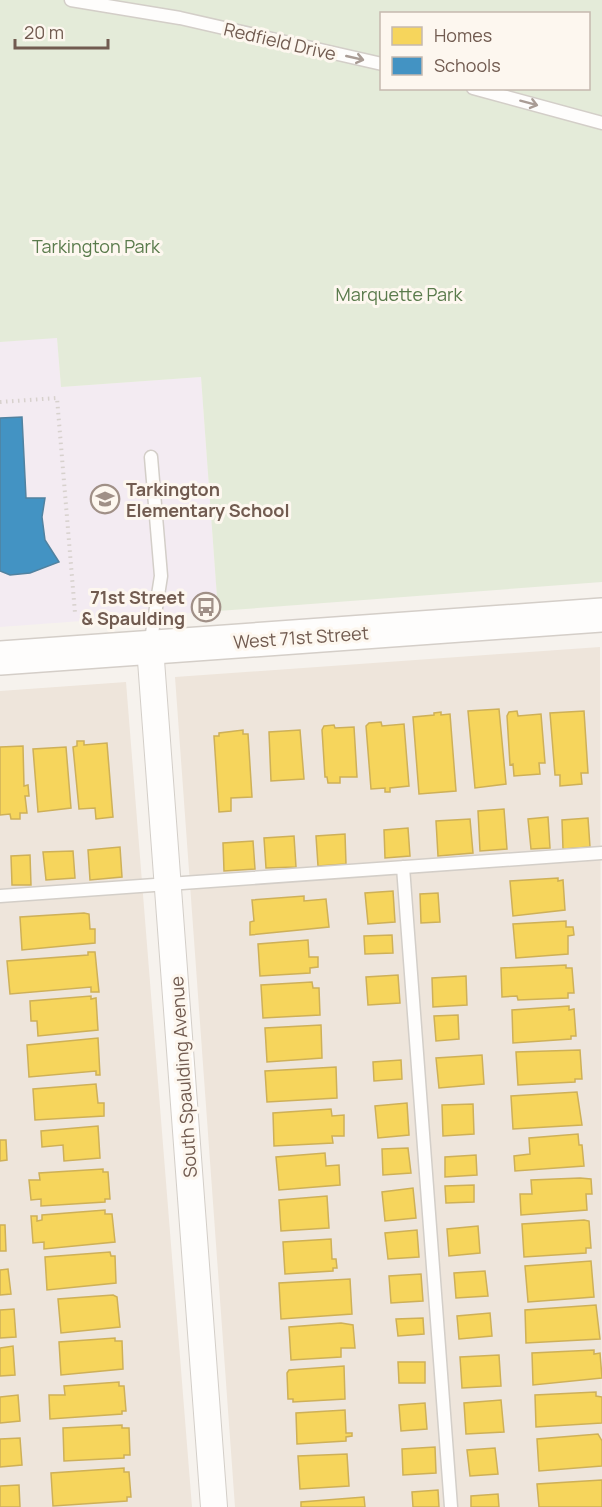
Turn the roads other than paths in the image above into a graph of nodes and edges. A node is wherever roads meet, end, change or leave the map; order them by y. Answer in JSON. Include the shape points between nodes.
{"nodes":[{"id":1,"x":71,"y":0,"type":"edge"},
{"id":2,"x":380,"y":64,"type":"edge"},
{"id":3,"x":480,"y":90,"type":"edge"},
{"id":4,"x":602,"y":123,"type":"edge"},
{"id":5,"x":151,"y":457,"type":"dead end"},
{"id":6,"x":602,"y":615,"type":"edge"},
{"id":7,"x":150,"y":647,"type":"junction"},
{"id":8,"x":0,"y":658,"type":"edge"},
{"id":9,"x":602,"y":853,"type":"edge"},
{"id":10,"x":403,"y":867,"type":"junction"},
{"id":11,"x":169,"y":884,"type":"junction"},
{"id":12,"x":0,"y":896,"type":"edge"},
{"id":13,"x":214,"y":1507,"type":"edge"},
{"id":14,"x":451,"y":1507,"type":"edge"}],
"edges":[{"from":1,"to":2,"type":"lane","name":"Redfield Drive","one_way":true,"via":[[180,18]]},
{"from":3,"to":4,"type":"lane","one_way":true},
{"from":5,"to":7,"type":"lane","via":[[161,576]]},
{"from":6,"to":7,"type":"main road","name":"West 71st Street"},
{"from":7,"to":8,"type":"main road","name":"West 71st Street"},
{"from":7,"to":11,"type":"street","name":"South Spaulding Avenue"},
{"from":9,"to":10,"type":"lane"},
{"from":10,"to":11,"type":"lane"},
{"from":10,"to":14,"type":"lane"},
{"from":11,"to":12,"type":"lane"},
{"from":11,"to":13,"type":"street","name":"South Spaulding Avenue"}]}
